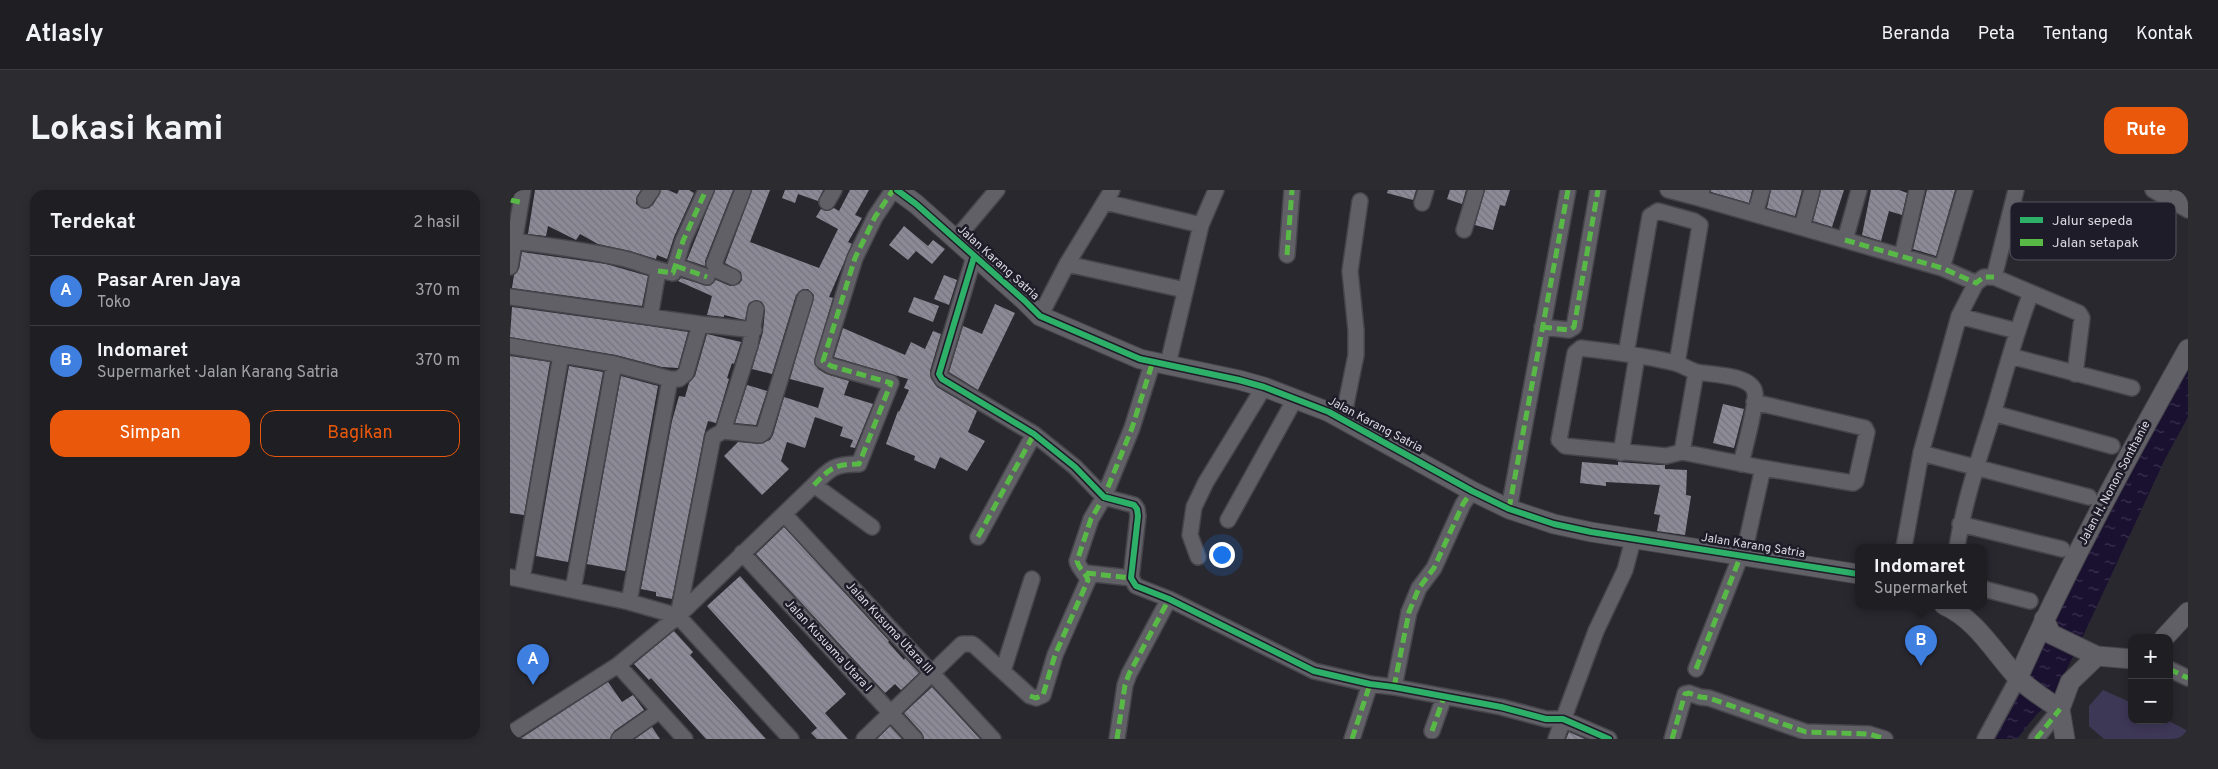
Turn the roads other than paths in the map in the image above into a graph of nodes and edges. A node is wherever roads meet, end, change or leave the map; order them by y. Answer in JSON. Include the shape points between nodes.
{"nodes":[{"id":1,"x":706,"y":190,"type":"edge"},
{"id":2,"x":743,"y":190,"type":"edge"},
{"id":3,"x":893,"y":190,"type":"edge"},
{"id":4,"x":897,"y":190,"type":"edge"},
{"id":5,"x":997,"y":190,"type":"edge"},
{"id":6,"x":1216,"y":190,"type":"edge"},
{"id":7,"x":1292,"y":190,"type":"edge"},
{"id":8,"x":1476,"y":190,"type":"edge"},
{"id":9,"x":1568,"y":190,"type":"edge"},
{"id":10,"x":1598,"y":190,"type":"edge"},
{"id":11,"x":1668,"y":190,"type":"edge"},
{"id":12,"x":1762,"y":190,"type":"edge"},
{"id":13,"x":1812,"y":190,"type":"edge"},
{"id":14,"x":1859,"y":190,"type":"edge"},
{"id":15,"x":1917,"y":190,"type":"edge"},
{"id":16,"x":1965,"y":190,"type":"edge"},
{"id":17,"x":2153,"y":190,"type":"edge"},
{"id":18,"x":2179,"y":190,"type":"edge"},
{"id":19,"x":1701,"y":194,"type":"edge"},
{"id":20,"x":1108,"y":196,"type":"edge"},
{"id":21,"x":518,"y":197,"type":"edge"},
{"id":22,"x":1360,"y":200,"type":"dead end"},
{"id":23,"x":2188,"y":206,"type":"edge"},
{"id":24,"x":1755,"y":214,"type":"junction"},
{"id":25,"x":2010,"y":214,"type":"edge"},
{"id":26,"x":1201,"y":224,"type":"junction"},
{"id":27,"x":1802,"y":227,"type":"junction"},
{"id":28,"x":1464,"y":230,"type":"dead end"},
{"id":29,"x":955,"y":240,"type":"junction"},
{"id":30,"x":1845,"y":240,"type":"junction"},
{"id":31,"x":514,"y":241,"type":"junction"},
{"id":32,"x":1287,"y":255,"type":"dead end"},
{"id":33,"x":1902,"y":256,"type":"junction"},
{"id":34,"x":974,"y":257,"type":"junction"},
{"id":35,"x":1067,"y":264,"type":"junction"},
{"id":36,"x":676,"y":266,"type":"junction"},
{"id":37,"x":510,"y":267,"type":"edge"},
{"id":38,"x":1942,"y":268,"type":"junction"},
{"id":39,"x":658,"y":271,"type":"junction"},
{"id":40,"x":707,"y":277,"type":"dead end"},
{"id":41,"x":733,"y":277,"type":"dead end"},
{"id":42,"x":1994,"y":277,"type":"junction"},
{"id":43,"x":1976,"y":283,"type":"junction"},
{"id":44,"x":1185,"y":290,"type":"junction"},
{"id":45,"x":2031,"y":293,"type":"junction"},
{"id":46,"x":510,"y":297,"type":"edge"},
{"id":47,"x":805,"y":298,"type":"dead end"},
{"id":48,"x":756,"y":309,"type":"dead end"},
{"id":49,"x":1040,"y":316,"type":"junction"},
{"id":50,"x":1959,"y":316,"type":"junction"},
{"id":51,"x":650,"y":317,"type":"junction"},
{"id":52,"x":700,"y":324,"type":"junction"},
{"id":53,"x":1542,"y":327,"type":"junction"},
{"id":54,"x":754,"y":330,"type":"junction"},
{"id":55,"x":2017,"y":330,"type":"junction"},
{"id":56,"x":510,"y":346,"type":"edge"},
{"id":57,"x":2188,"y":349,"type":"edge"},
{"id":58,"x":561,"y":355,"type":"junction"},
{"id":59,"x":1632,"y":355,"type":"junction"},
{"id":60,"x":2010,"y":356,"type":"junction"},
{"id":61,"x":1161,"y":363,"type":"junction"},
{"id":62,"x":1677,"y":363,"type":"junction"},
{"id":63,"x":614,"y":364,"type":"junction"},
{"id":64,"x":1696,"y":372,"type":"junction"},
{"id":65,"x":2075,"y":374,"type":"junction"},
{"id":66,"x":670,"y":379,"type":"junction"},
{"id":67,"x":1264,"y":387,"type":"junction"},
{"id":68,"x":2132,"y":388,"type":"dead end"},
{"id":69,"x":1295,"y":400,"type":"junction"},
{"id":70,"x":1754,"y":402,"type":"junction"},
{"id":71,"x":1993,"y":413,"type":"junction"},
{"id":72,"x":1343,"y":419,"type":"junction"},
{"id":73,"x":723,"y":431,"type":"junction"},
{"id":74,"x":1034,"y":434,"type":"junction"},
{"id":75,"x":2112,"y":446,"type":"dead end"},
{"id":76,"x":1682,"y":452,"type":"junction"},
{"id":77,"x":1621,"y":453,"type":"junction"},
{"id":78,"x":1921,"y":453,"type":"junction"},
{"id":79,"x":1741,"y":464,"type":"junction"},
{"id":80,"x":1976,"y":466,"type":"junction"},
{"id":81,"x":1763,"y":468,"type":"junction"},
{"id":82,"x":814,"y":486,"type":"junction"},
{"id":83,"x":1472,"y":490,"type":"junction"},
{"id":84,"x":1104,"y":497,"type":"junction"},
{"id":85,"x":2089,"y":497,"type":"dead end"},
{"id":86,"x":1509,"y":509,"type":"junction"},
{"id":87,"x":785,"y":515,"type":"junction"},
{"id":88,"x":1228,"y":520,"type":"dead end"},
{"id":89,"x":1960,"y":524,"type":"junction"},
{"id":90,"x":872,"y":527,"type":"dead end"},
{"id":91,"x":978,"y":537,"type":"dead end"},
{"id":92,"x":1634,"y":540,"type":"junction"},
{"id":93,"x":1905,"y":544,"type":"edge"},
{"id":94,"x":1957,"y":544,"type":"edge"},
{"id":95,"x":2062,"y":550,"type":"dead end"},
{"id":96,"x":742,"y":553,"type":"junction"},
{"id":97,"x":1740,"y":555,"type":"junction"},
{"id":98,"x":1198,"y":557,"type":"dead end"},
{"id":99,"x":1086,"y":573,"type":"junction"},
{"id":100,"x":1855,"y":574,"type":"edge"},
{"id":101,"x":516,"y":578,"type":"edge"},
{"id":102,"x":1032,"y":578,"type":"dead end"},
{"id":103,"x":1132,"y":578,"type":"junction"},
{"id":104,"x":573,"y":590,"type":"junction"},
{"id":105,"x":1987,"y":590,"type":"edge"},
{"id":106,"x":1169,"y":600,"type":"junction"},
{"id":107,"x":2030,"y":601,"type":"dead end"},
{"id":108,"x":629,"y":602,"type":"junction"},
{"id":109,"x":1952,"y":609,"type":"edge"},
{"id":110,"x":2188,"y":612,"type":"edge"},
{"id":111,"x":678,"y":616,"type":"junction"},
{"id":112,"x":2048,"y":626,"type":"junction"},
{"id":113,"x":2168,"y":634,"type":"edge"},
{"id":114,"x":2097,"y":656,"type":"junction"},
{"id":115,"x":2128,"y":659,"type":"edge"},
{"id":116,"x":618,"y":665,"type":"junction"},
{"id":117,"x":1696,"y":669,"type":"dead end"},
{"id":118,"x":2173,"y":671,"type":"edge"},
{"id":119,"x":1004,"y":672,"type":"junction"},
{"id":120,"x":932,"y":674,"type":"junction"},
{"id":121,"x":2018,"y":678,"type":"junction"},
{"id":122,"x":2188,"y":678,"type":"edge"},
{"id":123,"x":1370,"y":684,"type":"junction"},
{"id":124,"x":1394,"y":687,"type":"junction"},
{"id":125,"x":1444,"y":697,"type":"junction"},
{"id":126,"x":2060,"y":709,"type":"junction"},
{"id":127,"x":659,"y":711,"type":"junction"},
{"id":128,"x":890,"y":712,"type":"junction"},
{"id":129,"x":1563,"y":719,"type":"junction"},
{"id":130,"x":1432,"y":731,"type":"dead end"},
{"id":131,"x":510,"y":734,"type":"edge"},
{"id":132,"x":1847,"y":736,"type":"edge"},
{"id":133,"x":619,"y":739,"type":"edge"},
{"id":134,"x":685,"y":739,"type":"edge"},
{"id":135,"x":791,"y":739,"type":"edge"},
{"id":136,"x":864,"y":739,"type":"edge"},
{"id":137,"x":915,"y":739,"type":"edge"},
{"id":138,"x":993,"y":739,"type":"edge"},
{"id":139,"x":1117,"y":739,"type":"edge"},
{"id":140,"x":1352,"y":739,"type":"edge"},
{"id":141,"x":1556,"y":739,"type":"edge"},
{"id":142,"x":1609,"y":739,"type":"edge"},
{"id":143,"x":1672,"y":739,"type":"edge"},
{"id":144,"x":1885,"y":739,"type":"edge"},
{"id":145,"x":1985,"y":739,"type":"edge"},
{"id":146,"x":2036,"y":739,"type":"edge"},
{"id":147,"x":2065,"y":739,"type":"edge"}],
"edges":[{"from":1,"to":36,"type":"street","via":[[682,241]]},
{"from":2,"to":41,"type":"street","via":[[714,264]]},
{"from":3,"to":82,"type":"street","via":[[875,217],[856,258],[822,361],[890,383],[859,464],[842,464],[829,469]]},
{"from":4,"to":29,"type":"street","name":"Jalan Karang Satria"},
{"from":5,"to":29,"type":"street"},
{"from":6,"to":26,"type":"street"},
{"from":7,"to":32,"type":"street"},
{"from":8,"to":28,"type":"street"},
{"from":9,"to":53,"type":"street"},
{"from":10,"to":53,"type":"street","via":[[1574,327],[1569,330]]},
{"from":11,"to":19,"type":"street"},
{"from":12,"to":24,"type":"street"},
{"from":13,"to":27,"type":"street"},
{"from":14,"to":30,"type":"street"},
{"from":15,"to":33,"type":"street"},
{"from":16,"to":38,"type":"street"},
{"from":17,"to":23,"type":"street"},
{"from":18,"to":23,"type":"street"},
{"from":19,"to":24,"type":"street"},
{"from":20,"to":26,"type":"street"},
{"from":20,"to":35,"type":"street"},
{"from":21,"to":31,"type":"street"},
{"from":22,"to":72,"type":"street","via":[[1350,271],[1356,355]]},
{"from":24,"to":27,"type":"street"},
{"from":25,"to":42,"type":"street"},
{"from":26,"to":44,"type":"street"},
{"from":27,"to":30,"type":"street"},
{"from":29,"to":34,"type":"street","name":"Jalan Karang Satria"},
{"from":30,"to":33,"type":"street"},
{"from":31,"to":37,"type":"street"},
{"from":31,"to":39,"type":"street","via":[[618,257],[637,261]]},
{"from":33,"to":38,"type":"street"},
{"from":34,"to":49,"type":"street","name":"Jalan Karang Satria"},
{"from":34,"to":74,"type":"street","via":[[939,374],[942,379]]},
{"from":35,"to":44,"type":"street"},
{"from":35,"to":49,"type":"street"},
{"from":36,"to":39,"type":"street","via":[[672,273]]},
{"from":36,"to":40,"type":"street"},
{"from":38,"to":43,"type":"street"},
{"from":39,"to":51,"type":"street"},
{"from":42,"to":43,"type":"street","via":[[1984,277]]},
{"from":42,"to":45,"type":"street"},
{"from":43,"to":50,"type":"street"},
{"from":44,"to":61,"type":"street"},
{"from":45,"to":55,"type":"street"},
{"from":45,"to":65,"type":"street","via":[[2081,314]]},
{"from":46,"to":51,"type":"street"},
{"from":47,"to":73,"type":"street","via":[[764,432],[760,435]]},
{"from":48,"to":54,"type":"street"},
{"from":49,"to":61,"type":"street","name":"Jalan Karang Satria","via":[[1140,359]]},
{"from":50,"to":55,"type":"street"},
{"from":50,"to":78,"type":"street"},
{"from":51,"to":52,"type":"street"},
{"from":52,"to":54,"type":"street"},
{"from":52,"to":66,"type":"street","via":[[686,373],[679,379]]},
{"from":53,"to":86,"type":"street"},
{"from":54,"to":73,"type":"street"},
{"from":55,"to":60,"type":"street"},
{"from":56,"to":58,"type":"street"},
{"from":57,"to":112,"type":"street","name":"Jalan H. Nonon Sonthanie","via":[[2147,422]]},
{"from":58,"to":63,"type":"street"},
{"from":58,"to":101,"type":"street"},
{"from":59,"to":62,"type":"street"},
{"from":59,"to":62,"type":"street","via":[[1650,216],[1658,211],[1700,225]]},
{"from":59,"to":77,"type":"street"},
{"from":59,"to":77,"type":"street","via":[[1581,348],[1575,353],[1559,440],[1570,448]]},
{"from":60,"to":65,"type":"street"},
{"from":60,"to":71,"type":"street"},
{"from":61,"to":67,"type":"street","name":"Jalan Karang Satria"},
{"from":61,"to":84,"type":"street"},
{"from":62,"to":64,"type":"street"},
{"from":63,"to":66,"type":"street"},
{"from":63,"to":104,"type":"street"},
{"from":64,"to":70,"type":"street","via":[[1749,383],[1755,392]]},
{"from":64,"to":76,"type":"street"},
{"from":65,"to":68,"type":"street"},
{"from":66,"to":108,"type":"street"},
{"from":67,"to":69,"type":"street","name":"Jalan Karang Satria"},
{"from":67,"to":98,"type":"street","via":[[1194,507],[1190,534]]},
{"from":69,"to":72,"type":"street","name":"Jalan Karang Satria"},
{"from":69,"to":88,"type":"street"},
{"from":70,"to":79,"type":"street"},
{"from":70,"to":81,"type":"street","via":[[1862,426],[1867,432],[1858,478],[1853,483]]},
{"from":71,"to":75,"type":"street"},
{"from":71,"to":80,"type":"street"},
{"from":72,"to":83,"type":"street","name":"Jalan Karang Satria"},
{"from":73,"to":111,"type":"street","via":[[716,434],[712,442]]},
{"from":74,"to":84,"type":"street","via":[[1075,467]]},
{"from":74,"to":91,"type":"street"},
{"from":76,"to":77,"type":"street","via":[[1666,456]]},
{"from":76,"to":79,"type":"street"},
{"from":78,"to":80,"type":"street"},
{"from":78,"to":93,"type":"street"},
{"from":79,"to":81,"type":"street"},
{"from":80,"to":85,"type":"street"},
{"from":80,"to":89,"type":"street"},
{"from":81,"to":97,"type":"street","via":[[1747,540]]},
{"from":82,"to":87,"type":"street"},
{"from":82,"to":90,"type":"street"},
{"from":83,"to":86,"type":"street","name":"Jalan Karang Satria"},
{"from":83,"to":124,"type":"street","via":[[1434,568],[1418,588],[1409,612]]},
{"from":84,"to":99,"type":"street","via":[[1092,519],[1077,561],[1078,567]]},
{"from":84,"to":103,"type":"street","via":[[1134,505],[1137,510]]},
{"from":86,"to":92,"type":"street","name":"Jalan Karang Satria","via":[[1554,524]]},
{"from":87,"to":96,"type":"street"},
{"from":87,"to":120,"type":"street","name":"Jalan Kusuma Utara III"},
{"from":89,"to":94,"type":"street"},
{"from":89,"to":95,"type":"street"},
{"from":92,"to":97,"type":"street","name":"Jalan Karang Satria"},
{"from":92,"to":129,"type":"street","via":[[1625,570],[1596,631]]},
{"from":96,"to":111,"type":"street"},
{"from":96,"to":128,"type":"street","name":"Jalan Kusuama Utara I"},
{"from":97,"to":100,"type":"street","name":"Jalan Karang Satria"},
{"from":97,"to":117,"type":"street"},
{"from":99,"to":103,"type":"street"},
{"from":99,"to":119,"type":"street","via":[[1088,580],[1058,647],[1043,695],[1030,696]]},
{"from":101,"to":104,"type":"street"},
{"from":102,"to":119,"type":"street"},
{"from":103,"to":106,"type":"street","via":[[1136,586]]},
{"from":104,"to":108,"type":"street"},
{"from":105,"to":107,"type":"street"},
{"from":106,"to":123,"type":"street","via":[[1314,671]]},
{"from":106,"to":139,"type":"street","via":[[1129,674]]},
{"from":108,"to":111,"type":"street"},
{"from":109,"to":121,"type":"street","via":[[1976,627]]},
{"from":110,"to":113,"type":"street"},
{"from":111,"to":116,"type":"street"},
{"from":111,"to":135,"type":"street"},
{"from":112,"to":114,"type":"street"},
{"from":112,"to":121,"type":"street","name":"Jalan H. Nonon Sonthanie"},
{"from":114,"to":115,"type":"street"},
{"from":114,"to":126,"type":"street","via":[[2070,682]]},
{"from":116,"to":127,"type":"street"},
{"from":116,"to":131,"type":"street"},
{"from":118,"to":122,"type":"street"},
{"from":119,"to":120,"type":"street","via":[[976,646],[962,644]]},
{"from":120,"to":128,"type":"street"},
{"from":120,"to":138,"type":"street","name":"Jalan Kusuma Utara III"},
{"from":121,"to":126,"type":"street"},
{"from":121,"to":145,"type":"street"},
{"from":123,"to":124,"type":"street"},
{"from":123,"to":140,"type":"street"},
{"from":124,"to":125,"type":"street"},
{"from":125,"to":129,"type":"street","via":[[1546,719]]},
{"from":125,"to":130,"type":"street"},
{"from":126,"to":146,"type":"street"},
{"from":126,"to":147,"type":"street"},
{"from":127,"to":133,"type":"street"},
{"from":127,"to":134,"type":"street"},
{"from":128,"to":136,"type":"street"},
{"from":128,"to":137,"type":"street","name":"Jalan Kusuama Utara I"},
{"from":129,"to":141,"type":"street"},
{"from":129,"to":142,"type":"street"},
{"from":132,"to":143,"type":"street","via":[[1806,732],[1689,693],[1685,694]]},
{"from":132,"to":144,"type":"street"}]}
